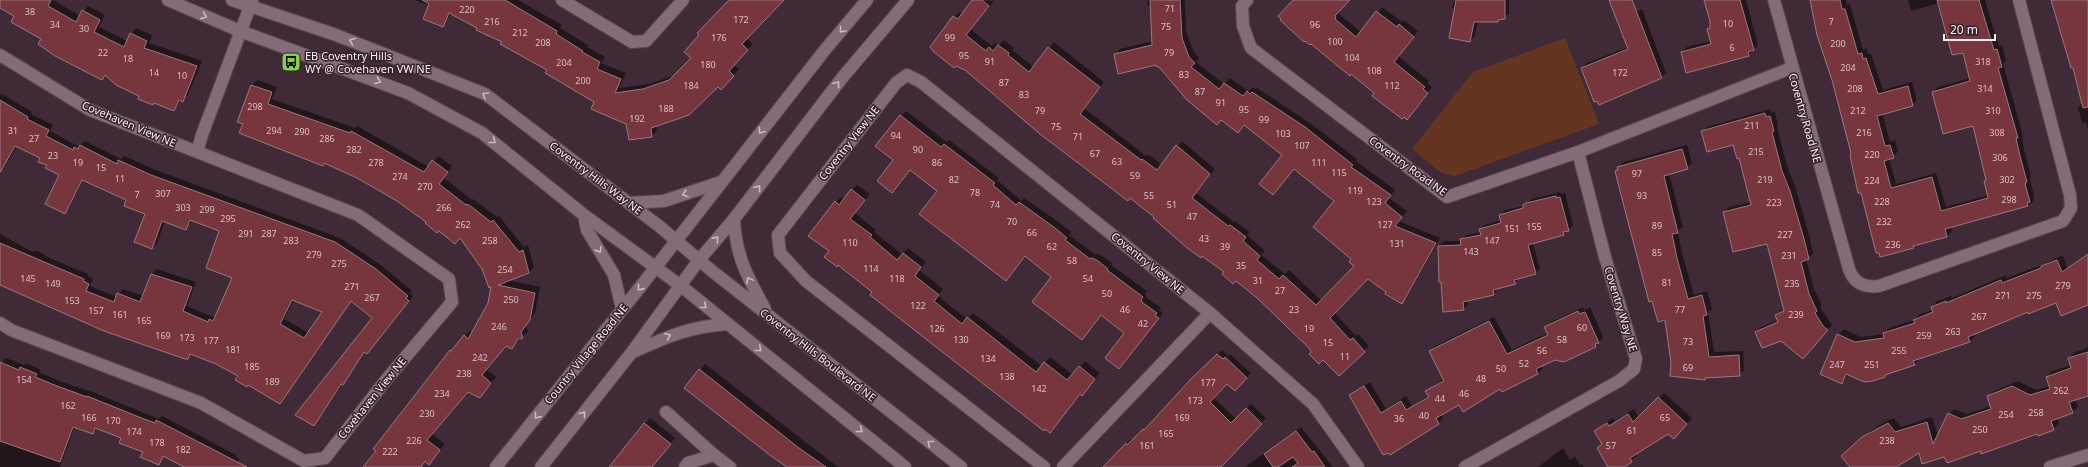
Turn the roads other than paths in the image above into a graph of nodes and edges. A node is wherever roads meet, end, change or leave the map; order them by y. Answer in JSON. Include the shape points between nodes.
{"nodes":[{"id":1,"x":168,"y":0,"type":"edge"},
{"id":2,"x":232,"y":0,"type":"edge"},
{"id":3,"x":562,"y":0,"type":"edge"},
{"id":4,"x":683,"y":0,"type":"edge"},
{"id":5,"x":867,"y":0,"type":"edge"},
{"id":6,"x":908,"y":0,"type":"edge"},
{"id":7,"x":1247,"y":0,"type":"edge"},
{"id":8,"x":1774,"y":0,"type":"edge"},
{"id":9,"x":2019,"y":0,"type":"edge"},
{"id":10,"x":251,"y":4,"type":"edge"},
{"id":11,"x":240,"y":31,"type":"junction"},
{"id":12,"x":0,"y":55,"type":"edge"},
{"id":13,"x":1792,"y":68,"type":"junction"},
{"id":14,"x":198,"y":152,"type":"junction"},
{"id":15,"x":1578,"y":152,"type":"junction"},
{"id":16,"x":722,"y":182,"type":"junction"},
{"id":17,"x":629,"y":203,"type":"junction"},
{"id":18,"x":584,"y":215,"type":"junction"},
{"id":19,"x":734,"y":219,"type":"junction"},
{"id":20,"x":676,"y":241,"type":"junction"},
{"id":21,"x":699,"y":260,"type":"junction"},
{"id":22,"x":656,"y":266,"type":"junction"},
{"id":23,"x":681,"y":286,"type":"junction"},
{"id":24,"x":622,"y":309,"type":"junction"},
{"id":25,"x":1210,"y":313,"type":"junction"},
{"id":26,"x":767,"y":314,"type":"junction"},
{"id":27,"x":0,"y":324,"type":"edge"},
{"id":28,"x":728,"y":324,"type":"junction"},
{"id":29,"x":632,"y":352,"type":"junction"},
{"id":30,"x":666,"y":412,"type":"dead end"},
{"id":31,"x":714,"y":455,"type":"junction"},
{"id":32,"x":2088,"y":455,"type":"edge"},
{"id":33,"x":496,"y":467,"type":"edge"},
{"id":34,"x":542,"y":467,"type":"edge"},
{"id":35,"x":685,"y":467,"type":"edge"},
{"id":36,"x":730,"y":467,"type":"edge"},
{"id":37,"x":905,"y":467,"type":"edge"},
{"id":38,"x":961,"y":467,"type":"edge"},
{"id":39,"x":1044,"y":467,"type":"edge"},
{"id":40,"x":1063,"y":467,"type":"edge"},
{"id":41,"x":1358,"y":467,"type":"edge"},
{"id":42,"x":1465,"y":467,"type":"edge"},
{"id":43,"x":2050,"y":467,"type":"edge"}],
"edges":[{"from":1,"to":11,"type":"street","one_way":true},
{"from":2,"to":10,"type":"street","name":"Coventry Hills Way NE"},
{"from":3,"to":4,"type":"street","via":[[632,42],[646,41]]},
{"from":5,"to":16,"type":"street","one_way":true},
{"from":19,"to":6,"type":"street","one_way":true,"via":[[842,78]]},
{"from":7,"to":15,"type":"street","name":"Coventry Road NE","via":[[1242,6],[1243,26],[1251,48],[1447,197]]},
{"from":8,"to":13,"type":"street"},
{"from":9,"to":13,"type":"street","name":"Coventry Road NE","via":[[2070,195],[2071,208],[2063,221],[1879,286],[1861,285],[1852,278],[1848,269]]},
{"from":10,"to":11,"type":"street"},
{"from":17,"to":10,"type":"street","name":"Coventry Hills Way NE","one_way":true,"via":[[485,94]]},
{"from":11,"to":14,"type":"street"},
{"from":11,"to":18,"type":"street","one_way":true,"via":[[408,93],[475,129]]},
{"from":12,"to":14,"type":"street","name":"Covehaven View NE","via":[[90,110]]},
{"from":13,"to":15,"type":"street","name":"Coventry Road NE"},
{"from":14,"to":27,"type":"street","name":"Covehaven View NE","via":[[358,215],[449,279],[452,302],[325,458],[304,461],[202,403]]},
{"from":15,"to":42,"type":"street","name":"Coventry Way NE","via":[[1605,257],[1636,359],[1634,369],[1619,381]]},
{"from":16,"to":17,"type":"street","one_way":true,"via":[[664,201]]},
{"from":16,"to":20,"type":"street"},
{"from":17,"to":20,"type":"street","name":"Coventry Hills Way NE"},
{"from":18,"to":22,"type":"street"},
{"from":18,"to":24,"type":"street","one_way":true,"via":[[587,230],[614,275]]},
{"from":21,"to":19,"type":"street","one_way":true},
{"from":26,"to":19,"type":"street","one_way":true,"via":[[744,272],[738,251]]},
{"from":20,"to":21,"type":"street","name":"Coventry Hills Boulevard NE"},
{"from":20,"to":22,"type":"street","name":"Country Village Road NE"},
{"from":21,"to":23,"type":"street"},
{"from":21,"to":26,"type":"street","name":"Coventry Hills Boulevard NE"},
{"from":22,"to":23,"type":"street"},
{"from":22,"to":24,"type":"street","name":"Country Village Road NE","one_way":true},
{"from":23,"to":28,"type":"street","one_way":true},
{"from":23,"to":29,"type":"street"},
{"from":24,"to":33,"type":"street","name":"Country Village Road NE","one_way":true},
{"from":25,"to":39,"type":"street","name":"Coventry View NE","via":[[921,82],[907,75],[896,83],[778,235],[780,253],[806,281]]},
{"from":25,"to":40,"type":"street"},
{"from":25,"to":41,"type":"street","name":"Coventry View NE","via":[[1313,404]]},
{"from":38,"to":26,"type":"street","name":"Coventry Hills Boulevard NE","one_way":true},
{"from":29,"to":28,"type":"street","one_way":true,"via":[[684,330]]},
{"from":28,"to":37,"type":"street","one_way":true},
{"from":34,"to":29,"type":"street","one_way":true},
{"from":30,"to":31,"type":"street"},
{"from":31,"to":35,"type":"street","via":[[688,463]]},
{"from":31,"to":36,"type":"street"},
{"from":32,"to":43,"type":"street"}]}
